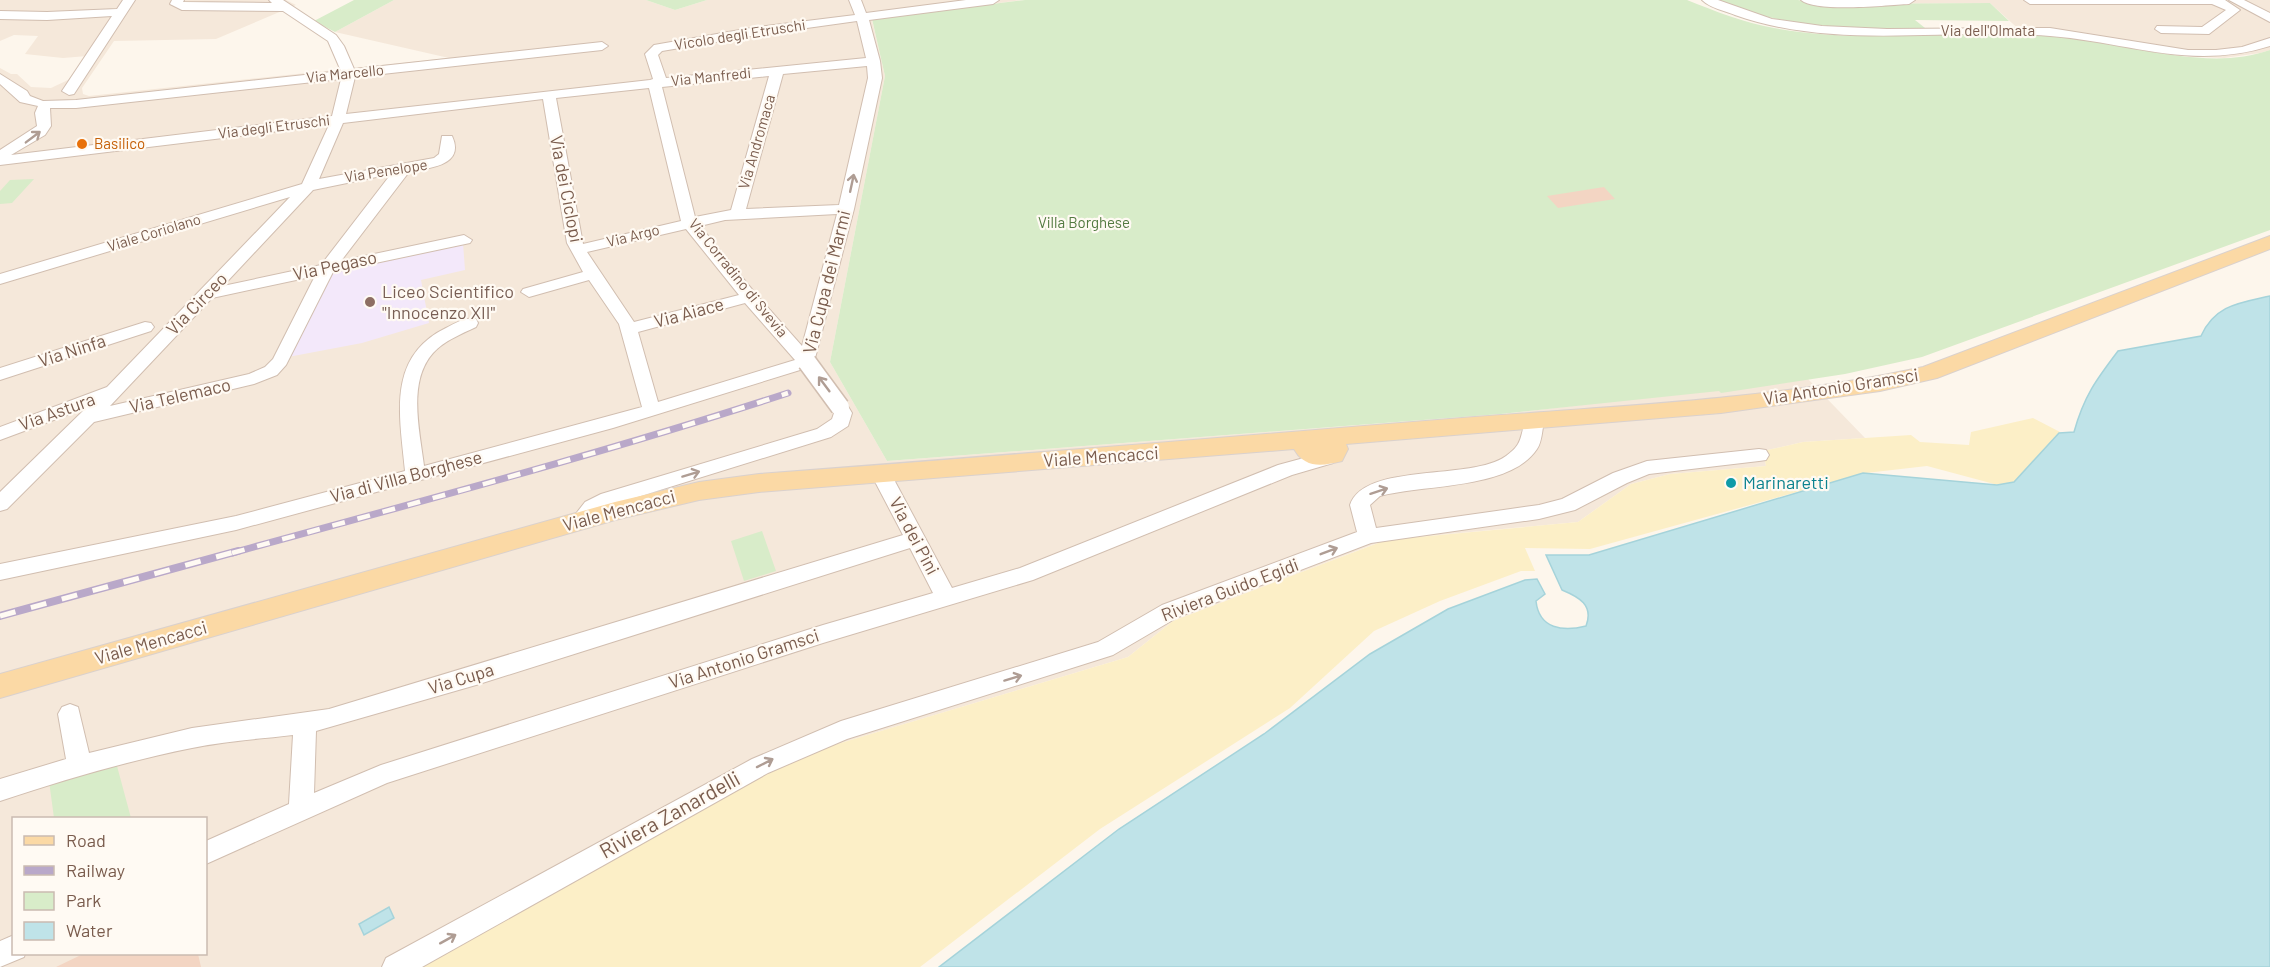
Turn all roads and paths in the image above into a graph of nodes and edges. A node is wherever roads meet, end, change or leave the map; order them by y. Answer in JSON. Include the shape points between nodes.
{"nodes":[{"id":1,"x":129,"y":0,"type":"edge"},
{"id":2,"x":178,"y":0,"type":"edge"},
{"id":3,"x":255,"y":0,"type":"edge"},
{"id":4,"x":275,"y":0,"type":"edge"},
{"id":5,"x":855,"y":0,"type":"edge"},
{"id":6,"x":993,"y":0,"type":"edge"},
{"id":7,"x":1708,"y":0,"type":"edge"},
{"id":8,"x":1807,"y":0,"type":"edge"},
{"id":9,"x":1909,"y":0,"type":"edge"},
{"id":10,"x":2030,"y":0,"type":"edge"},
{"id":11,"x":2078,"y":0,"type":"edge"},
{"id":12,"x":2235,"y":0,"type":"edge"},
{"id":13,"x":244,"y":7,"type":"junction"},
{"id":14,"x":287,"y":7,"type":"junction"},
{"id":15,"x":120,"y":14,"type":"junction"},
{"id":16,"x":0,"y":15,"type":"edge"},
{"id":17,"x":862,"y":17,"type":"junction"},
{"id":18,"x":2270,"y":18,"type":"edge"},
{"id":19,"x":0,"y":20,"type":"edge"},
{"id":20,"x":2161,"y":29,"type":"dead end"},
{"id":21,"x":2270,"y":42,"type":"edge"},
{"id":22,"x":602,"y":46,"type":"dead end"},
{"id":23,"x":874,"y":61,"type":"junction"},
{"id":24,"x":777,"y":71,"type":"junction"},
{"id":25,"x":349,"y":74,"type":"junction"},
{"id":26,"x":0,"y":78,"type":"edge"},
{"id":27,"x":657,"y":83,"type":"junction"},
{"id":28,"x":70,"y":91,"type":"junction"},
{"id":29,"x":549,"y":94,"type":"junction"},
{"id":30,"x":47,"y":99,"type":"junction"},
{"id":31,"x":88,"y":102,"type":"junction"},
{"id":32,"x":338,"y":119,"type":"junction"},
{"id":33,"x":447,"y":139,"type":"dead end"},
{"id":34,"x":0,"y":158,"type":"edge"},
{"id":35,"x":404,"y":168,"type":"junction"},
{"id":36,"x":308,"y":187,"type":"junction"},
{"id":37,"x":846,"y":209,"type":"junction"},
{"id":38,"x":737,"y":213,"type":"junction"},
{"id":39,"x":689,"y":222,"type":"junction"},
{"id":40,"x":464,"y":240,"type":"dead end"},
{"id":41,"x":2270,"y":242,"type":"edge"},
{"id":42,"x":577,"y":250,"type":"junction"},
{"id":43,"x":328,"y":267,"type":"junction"},
{"id":44,"x":594,"y":274,"type":"junction"},
{"id":45,"x":0,"y":279,"type":"edge"},
{"id":46,"x":529,"y":292,"type":"dead end"},
{"id":47,"x":207,"y":294,"type":"junction"},
{"id":48,"x":749,"y":297,"type":"junction"},
{"id":49,"x":470,"y":323,"type":"dead end"},
{"id":50,"x":145,"y":327,"type":"dead end"},
{"id":51,"x":629,"y":329,"type":"junction"},
{"id":52,"x":807,"y":362,"type":"junction"},
{"id":53,"x":0,"y":374,"type":"edge"},
{"id":54,"x":114,"y":391,"type":"junction"},
{"id":55,"x":652,"y":411,"type":"junction"},
{"id":56,"x":88,"y":417,"type":"junction"},
{"id":57,"x":1535,"y":422,"type":"junction"},
{"id":58,"x":0,"y":434,"type":"edge"},
{"id":59,"x":1319,"y":449,"type":"junction"},
{"id":60,"x":1759,"y":455,"type":"dead end"},
{"id":61,"x":881,"y":474,"type":"junction"},
{"id":62,"x":415,"y":475,"type":"junction"},
{"id":63,"x":0,"y":504,"type":"edge"},
{"id":64,"x":581,"y":520,"type":"junction"},
{"id":65,"x":1369,"y":536,"type":"junction"},
{"id":66,"x":916,"y":539,"type":"junction"},
{"id":67,"x":0,"y":572,"type":"edge"},
{"id":68,"x":947,"y":598,"type":"junction"},
{"id":69,"x":0,"y":686,"type":"edge"},
{"id":70,"x":957,"y":696,"type":"joint"},
{"id":71,"x":70,"y":714,"type":"dead end"},
{"id":72,"x":305,"y":724,"type":"junction"},
{"id":73,"x":79,"y":765,"type":"junction"},
{"id":74,"x":0,"y":789,"type":"edge"},
{"id":75,"x":300,"y":810,"type":"junction"},
{"id":76,"x":207,"y":853,"type":"edge"},
{"id":77,"x":396,"y":967,"type":"edge"}],
"edges":[{"from":1,"to":15,"type":"street"},
{"from":2,"to":13,"type":"street","via":[[176,4],[182,6]]},
{"from":3,"to":13,"type":"street"},
{"from":4,"to":14,"type":"street"},
{"from":5,"to":17,"type":"street","name":"Via Cupa dei Marmi"},
{"from":6,"to":17,"type":"street"},
{"from":7,"to":21,"type":"street","name":"Via dell'Olmata","via":[[1761,20],[1808,28],[2040,31],[2193,53],[2236,51]]},
{"from":8,"to":9,"type":"street","via":[[1844,4]]},
{"from":10,"to":11,"type":"street"},
{"from":11,"to":20,"type":"street","via":[[2212,0],[2234,10],[2205,31]]},
{"from":12,"to":18,"type":"street"},
{"from":13,"to":14,"type":"street"},
{"from":14,"to":25,"type":"street","via":[[334,40]]},
{"from":15,"to":16,"type":"street"},
{"from":15,"to":19,"type":"street","via":[[41,21]]},
{"from":15,"to":28,"type":"street"},
{"from":17,"to":23,"type":"street","name":"Via Cupa dei Marmi"},
{"from":17,"to":27,"type":"street","name":"Vicolo degli Etruschi","via":[[658,48],[651,54]]},
{"from":22,"to":25,"type":"street","name":"Via Marcello"},
{"from":23,"to":24,"type":"street","name":"Via Manfredi"},
{"from":37,"to":23,"type":"street","name":"Via Cupa dei Marmi","one_way":true,"via":[[875,78]]},
{"from":24,"to":27,"type":"street","name":"Via Manfredi"},
{"from":24,"to":38,"type":"street","name":"Via Andromaca"},
{"from":25,"to":31,"type":"street","name":"Via Marcello"},
{"from":25,"to":32,"type":"street","name":"Via Circeo"},
{"from":26,"to":30,"type":"street","via":[[27,100]]},
{"from":27,"to":29,"type":"street","name":"Via Manfredi"},
{"from":27,"to":39,"type":"street","name":"Via Corradino di Svevia"},
{"from":28,"to":30,"type":"street"},
{"from":28,"to":31,"type":"street","name":"Via Marcello"},
{"from":29,"to":32,"type":"street","name":"Via degli Etruschi"},
{"from":29,"to":42,"type":"street","name":"Via dei Ciclopi"},
{"from":30,"to":31,"type":"street","name":"Via Marcello"},
{"from":34,"to":30,"type":"street","one_way":true,"via":[[40,132]]},
{"from":32,"to":34,"type":"street","name":"Via degli Etruschi"},
{"from":32,"to":36,"type":"street","name":"Via Circeo"},
{"from":33,"to":35,"type":"street","name":"Via Penelope","via":[[444,159]]},
{"from":35,"to":36,"type":"street","name":"Via Penelope"},
{"from":35,"to":43,"type":"street"},
{"from":36,"to":45,"type":"street","name":"Viale Coriolano"},
{"from":36,"to":47,"type":"street","name":"Via Circeo"},
{"from":37,"to":38,"type":"street"},
{"from":37,"to":52,"type":"street","name":"Via Cupa dei Marmi"},
{"from":38,"to":39,"type":"street","name":"Via Argo"},
{"from":39,"to":42,"type":"street","name":"Via Argo"},
{"from":39,"to":48,"type":"street","name":"Via Corradino di Svevia"},
{"from":40,"to":43,"type":"street","name":"Via Pegaso"},
{"from":41,"to":57,"type":"main road","name":"Via Antonio Gramsci","via":[[1929,373],[1880,384],[1721,405]]},
{"from":42,"to":44,"type":"street","name":"Via dei Ciclopi"},
{"from":43,"to":47,"type":"street","name":"Via Pegaso"},
{"from":43,"to":56,"type":"street","name":"Via Telemaco","via":[[280,361],[271,371]]},
{"from":44,"to":46,"type":"street"},
{"from":44,"to":51,"type":"street","name":"Via dei Ciclopi"},
{"from":47,"to":54,"type":"street","name":"Via Circeo"},
{"from":48,"to":51,"type":"street","name":"Via Aiace"},
{"from":48,"to":52,"type":"street","name":"Via Corradino di Svevia"},
{"from":49,"to":62,"type":"street","via":[[431,344],[411,373],[408,392]]},
{"from":50,"to":53,"type":"street","name":"Via Ninfa"},
{"from":51,"to":55,"type":"street","name":"Via dei Ciclopi"},
{"from":52,"to":55,"type":"street","name":"Via di Villa Borghese"},
{"from":64,"to":52,"type":"street","name":"Via Cupa dei Marmi","one_way":true,"bridge":true,"via":[[592,507],[608,499],[824,433],[841,422],[843,412]]},
{"from":54,"to":56,"type":"street","name":"Via Circeo"},
{"from":54,"to":58,"type":"street","name":"Via Astura"},
{"from":55,"to":62,"type":"street","name":"Via di Villa Borghese"},
{"from":56,"to":63,"type":"street","name":"Via Circeo"},
{"from":57,"to":59,"type":"main road","name":"Via Antonio Gramsci","via":[[1389,434]]},
{"from":65,"to":57,"type":"street","one_way":true,"via":[[1360,507],[1368,494],[1498,468],[1529,446]]},
{"from":59,"to":61,"type":"main road","name":"Viale Mencacci","via":[[1258,445]]},
{"from":59,"to":68,"type":"street","name":"Via Antonio Gramsci","via":[[1285,470],[1036,571]]},
{"from":60,"to":65,"type":"street","name":"Riviera Guido Egidi","via":[[1647,468],[1568,505],[1539,512]]},
{"from":61,"to":64,"type":"main road","name":"Viale Mencacci","via":[[718,488]]},
{"from":61,"to":66,"type":"street","name":"Via dei Pini"},
{"from":62,"to":67,"type":"street","name":"Via di Villa Borghese","via":[[224,526]]},
{"from":64,"to":69,"type":"main road","name":"Viale Mencacci"},
{"from":70,"to":65,"type":"street","name":"Riviera Guido Egidi","one_way":true,"via":[[1113,646],[1164,614]]},
{"from":66,"to":68,"type":"street","name":"Via dei Pini"},
{"from":66,"to":72,"type":"street","name":"Via Cupa"},
{"from":68,"to":75,"type":"street","name":"Via Antonio Gramsci","via":[[412,765]]},
{"from":77,"to":70,"type":"street","name":"Riviera Zanardelli","one_way":true,"via":[[776,757],[832,734]]},
{"from":71,"to":73,"type":"street"},
{"from":72,"to":73,"type":"street","name":"Via Cupa","via":[[191,738]]},
{"from":72,"to":75,"type":"street"},
{"from":73,"to":74,"type":"street","name":"Via Cupa"},
{"from":75,"to":76,"type":"street","name":"Via Antonio Gramsci"}]}
